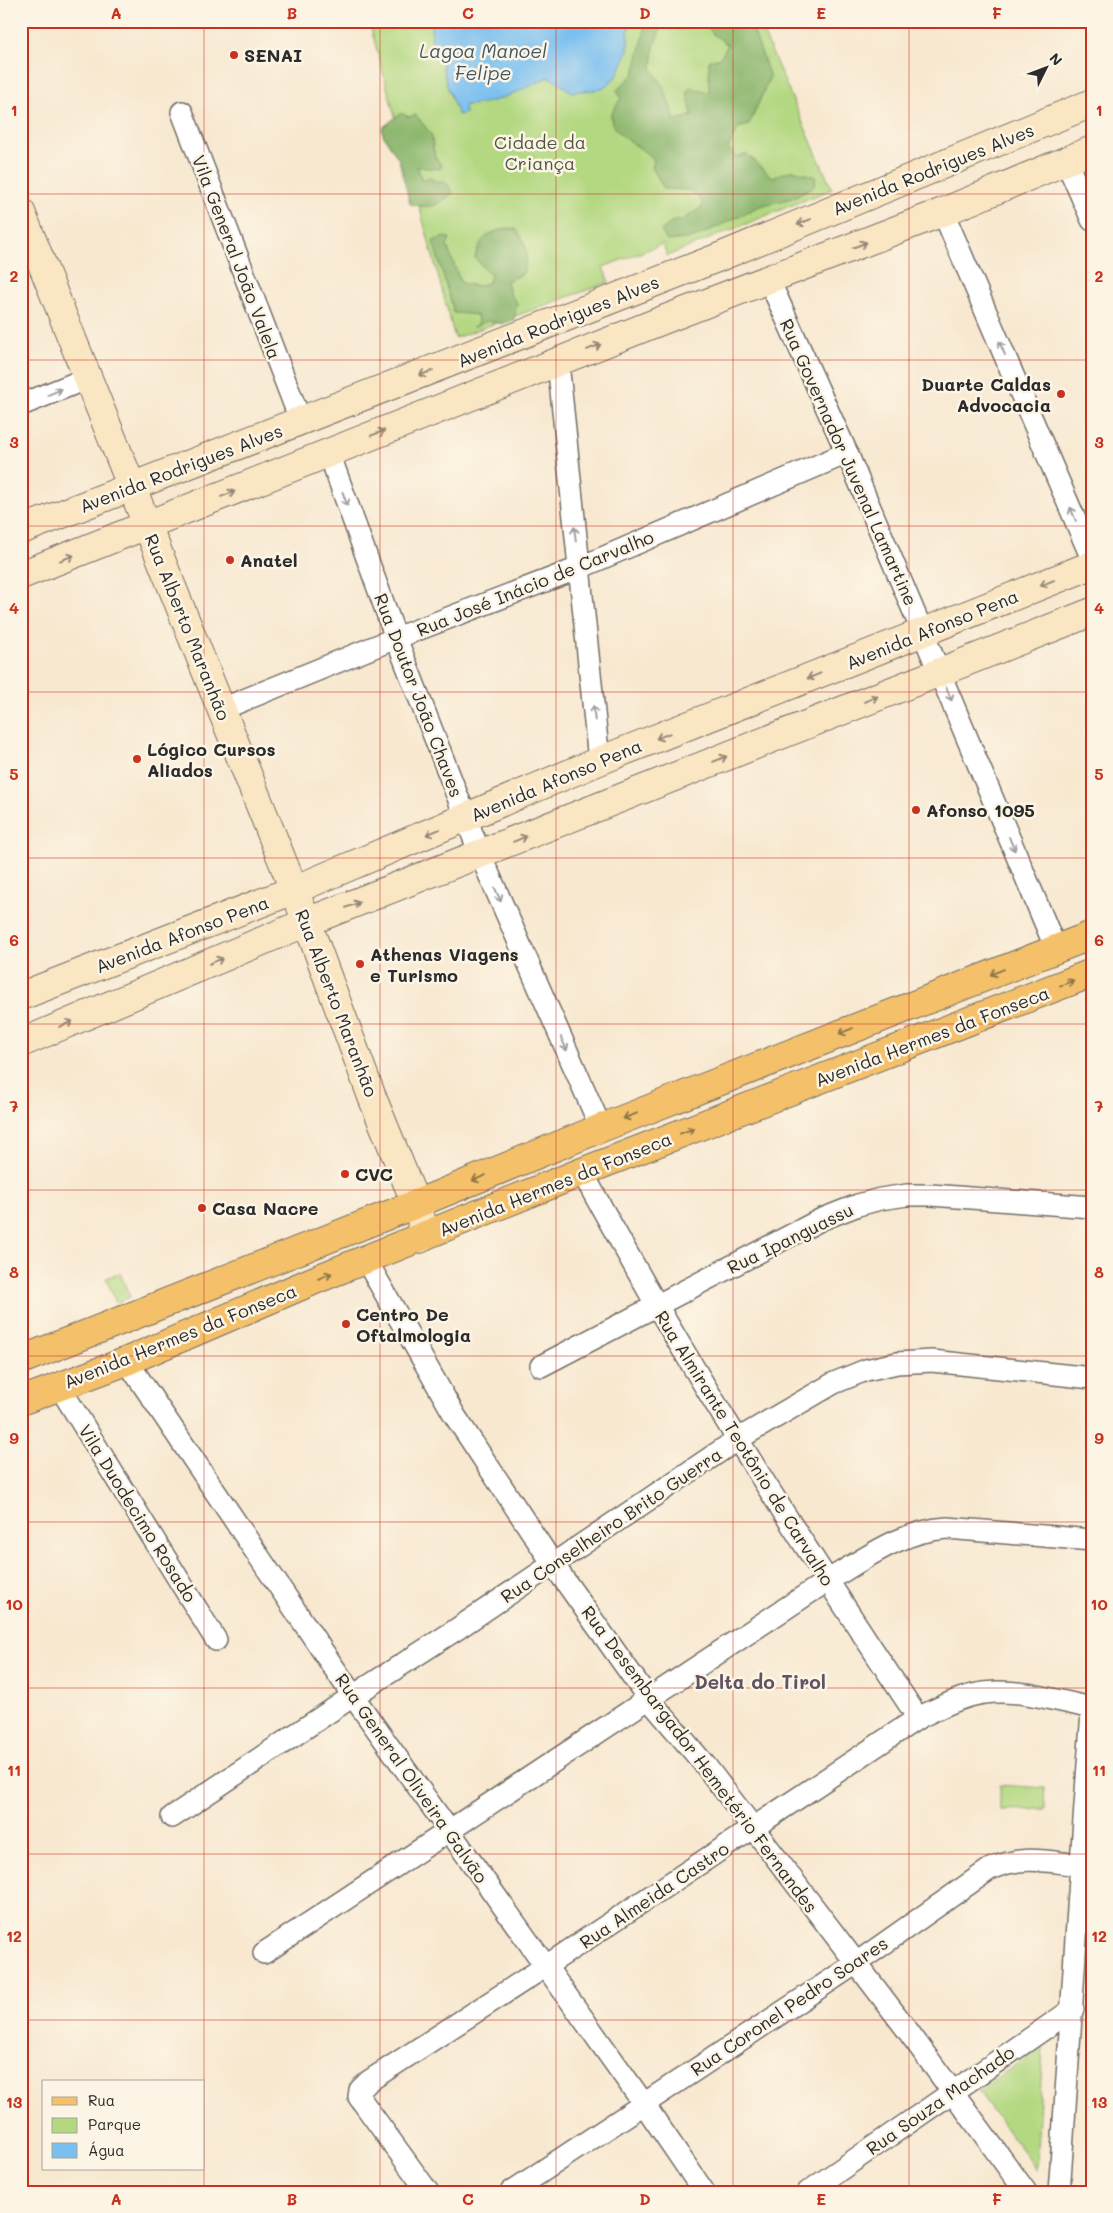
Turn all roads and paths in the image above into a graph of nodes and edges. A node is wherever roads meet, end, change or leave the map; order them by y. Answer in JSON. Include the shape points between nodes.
{"nodes":[{"id":1,"x":1092,"y":103,"type":"edge"},
{"id":2,"x":182,"y":112,"type":"dead end"},
{"id":3,"x":1036,"y":126,"type":"junction"},
{"id":4,"x":1092,"y":150,"type":"edge"},
{"id":5,"x":1058,"y":163,"type":"junction"},
{"id":6,"x":21,"y":212,"type":"edge"},
{"id":7,"x":943,"y":212,"type":"junction"},
{"id":8,"x":1092,"y":220,"type":"edge"},
{"id":9,"x":717,"y":258,"type":"junction"},
{"id":10,"x":769,"y":280,"type":"junction"},
{"id":11,"x":734,"y":293,"type":"junction"},
{"id":12,"x":512,"y":340,"type":"junction"},
{"id":13,"x":558,"y":362,"type":"junction"},
{"id":14,"x":522,"y":376,"type":"junction"},
{"id":15,"x":88,"y":378,"type":"junction"},
{"id":16,"x":21,"y":405,"type":"edge"},
{"id":17,"x":306,"y":412,"type":"junction"},
{"id":18,"x":244,"y":443,"type":"junction"},
{"id":19,"x":334,"y":451,"type":"junction"},
{"id":20,"x":847,"y":453,"type":"junction"},
{"id":21,"x":264,"y":479,"type":"junction"},
{"id":22,"x":131,"y":487,"type":"junction"},
{"id":23,"x":147,"y":526,"type":"junction"},
{"id":24,"x":21,"y":530,"type":"edge"},
{"id":25,"x":1092,"y":559,"type":"edge"},
{"id":26,"x":1092,"y":565,"type":"edge"},
{"id":27,"x":578,"y":568,"type":"junction"},
{"id":28,"x":21,"y":575,"type":"edge"},
{"id":29,"x":1092,"y":612,"type":"edge"},
{"id":30,"x":924,"y":632,"type":"junction"},
{"id":31,"x":396,"y":638,"type":"junction"},
{"id":32,"x":940,"y":672,"type":"junction"},
{"id":33,"x":222,"y":709,"type":"junction"},
{"id":34,"x":599,"y":761,"type":"junction"},
{"id":35,"x":467,"y":818,"type":"junction"},
{"id":36,"x":480,"y":854,"type":"junction"},
{"id":37,"x":294,"y":890,"type":"junction"},
{"id":38,"x":307,"y":922,"type":"junction"},
{"id":39,"x":1092,"y":935,"type":"edge"},
{"id":40,"x":1056,"y":949,"type":"junction"},
{"id":41,"x":1092,"y":973,"type":"edge"},
{"id":42,"x":21,"y":996,"type":"edge"},
{"id":43,"x":21,"y":1043,"type":"edge"},
{"id":44,"x":601,"y":1128,"type":"junction"},
{"id":45,"x":582,"y":1172,"type":"junction"},
{"id":46,"x":416,"y":1204,"type":"junction"},
{"id":47,"x":1092,"y":1207,"type":"edge"},
{"id":48,"x":420,"y":1239,"type":"junction"},
{"id":49,"x":366,"y":1260,"type":"junction"},
{"id":50,"x":656,"y":1305,"type":"junction"},
{"id":51,"x":21,"y":1360,"type":"edge"},
{"id":52,"x":126,"y":1361,"type":"junction"},
{"id":53,"x":541,"y":1366,"type":"dead end"},
{"id":54,"x":1092,"y":1378,"type":"edge"},
{"id":55,"x":60,"y":1386,"type":"junction"},
{"id":56,"x":21,"y":1401,"type":"edge"},
{"id":57,"x":738,"y":1439,"type":"junction"},
{"id":58,"x":1092,"y":1540,"type":"edge"},
{"id":59,"x":553,"y":1564,"type":"junction"},
{"id":60,"x":827,"y":1581,"type":"junction"},
{"id":61,"x":216,"y":1640,"type":"dead end"},
{"id":62,"x":353,"y":1696,"type":"junction"},
{"id":63,"x":648,"y":1698,"type":"junction"},
{"id":64,"x":1092,"y":1708,"type":"edge"},
{"id":65,"x":1092,"y":1713,"type":"edge"},
{"id":66,"x":918,"y":1718,"type":"junction"},
{"id":67,"x":172,"y":1817,"type":"dead end"},
{"id":68,"x":754,"y":1829,"type":"junction"},
{"id":69,"x":448,"y":1830,"type":"junction"},
{"id":70,"x":1079,"y":1865,"type":"junction"},
{"id":71,"x":264,"y":1952,"type":"dead end"},
{"id":72,"x":855,"y":1964,"type":"junction"},
{"id":73,"x":546,"y":1966,"type":"junction"},
{"id":74,"x":1073,"y":2009,"type":"junction"},
{"id":75,"x":952,"y":2091,"type":"junction"},
{"id":76,"x":644,"y":2104,"type":"junction"},
{"id":77,"x":428,"y":2192,"type":"edge"},
{"id":78,"x":511,"y":2192,"type":"edge"},
{"id":79,"x":704,"y":2192,"type":"edge"},
{"id":80,"x":808,"y":2192,"type":"edge"},
{"id":81,"x":1026,"y":2192,"type":"edge"},
{"id":82,"x":1059,"y":2192,"type":"edge"}],
"edges":[{"from":1,"to":3,"type":"main road","name":"Avenida Rodrigues Alves"},
{"from":2,"to":17,"type":"street","name":"Vila General João Valela"},
{"from":3,"to":5,"type":"main road"},
{"from":3,"to":9,"type":"main road","name":"Avenida Rodrigues Alves","one_way":true},
{"from":4,"to":5,"type":"main road"},
{"from":5,"to":7,"type":"main road"},
{"from":5,"to":8,"type":"street"},
{"from":6,"to":15,"type":"main road","name":"Rua Alberto Maranhão"},
{"from":10,"to":7,"type":"main road","one_way":true},
{"from":25,"to":7,"type":"street","one_way":true},
{"from":9,"to":11,"type":"main road","via":[[717,277],[725,288]]},
{"from":9,"to":12,"type":"main road","name":"Avenida Rodrigues Alves"},
{"from":10,"to":11,"type":"main road"},
{"from":10,"to":20,"type":"street","name":"Rua Governador Juvenal Lamartine"},
{"from":13,"to":11,"type":"main road","one_way":true},
{"from":12,"to":14,"type":"main road","via":[[526,348],[528,365]]},
{"from":12,"to":17,"type":"main road","name":"Avenida Rodrigues Alves","one_way":true},
{"from":13,"to":14,"type":"main road"},
{"from":27,"to":13,"type":"street","one_way":true},
{"from":19,"to":14,"type":"main road","one_way":true},
{"from":16,"to":15,"type":"street","one_way":true},
{"from":15,"to":22,"type":"main road","name":"Rua Alberto Maranhão"},
{"from":17,"to":18,"type":"main road","name":"Avenida Rodrigues Alves"},
{"from":17,"to":19,"type":"main road","via":[[336,417],[344,426],[344,437]]},
{"from":18,"to":21,"type":"main road","via":[[239,452],[242,463],[249,474]]},
{"from":18,"to":22,"type":"main road","name":"Avenida Rodrigues Alves"},
{"from":19,"to":21,"type":"main road"},
{"from":19,"to":31,"type":"street","name":"Rua Doutor João Chaves","one_way":true},
{"from":20,"to":27,"type":"street","name":"Rua José Inácio de Carvalho"},
{"from":20,"to":30,"type":"street","name":"Rua Governador Juvenal Lamartine"},
{"from":23,"to":21,"type":"main road","one_way":true},
{"from":22,"to":23,"type":"main road","name":"Rua Alberto Maranhão"},
{"from":22,"to":24,"type":"main road","name":"Avenida Rodrigues Alves"},
{"from":28,"to":23,"type":"main road","one_way":true},
{"from":23,"to":33,"type":"main road","name":"Rua Alberto Maranhão"},
{"from":26,"to":30,"type":"main road","name":"Avenida Afonso Pena","one_way":true},
{"from":27,"to":31,"type":"street","name":"Rua José Inácio de Carvalho"},
{"from":34,"to":27,"type":"street","one_way":true},
{"from":29,"to":32,"type":"main road","name":"Avenida Afonso Pena"},
{"from":30,"to":32,"type":"street","name":"Rua Governador Juvenal Lamartine"},
{"from":30,"to":34,"type":"main road","name":"Avenida Afonso Pena","one_way":true},
{"from":31,"to":33,"type":"street","name":"Rua José Inácio de Carvalho"},
{"from":31,"to":35,"type":"street","name":"Rua Doutor João Chaves"},
{"from":36,"to":32,"type":"main road","name":"Avenida Afonso Pena","one_way":true},
{"from":32,"to":40,"type":"street","name":"Rua Governador Juvenal Lamartine","one_way":true},
{"from":33,"to":37,"type":"main road","name":"Rua Alberto Maranhão"},
{"from":34,"to":35,"type":"main road","name":"Avenida Afonso Pena"},
{"from":35,"to":36,"type":"street","name":"Rua Doutor João Chaves"},
{"from":35,"to":37,"type":"main road","name":"Avenida Afonso Pena","one_way":true},
{"from":38,"to":36,"type":"main road","name":"Avenida Afonso Pena","one_way":true},
{"from":36,"to":44,"type":"street","name":"Rua Doutor João Chaves","one_way":true},
{"from":37,"to":38,"type":"main road","name":"Rua Alberto Maranhão"},
{"from":37,"to":42,"type":"main road","name":"Avenida Afonso Pena"},
{"from":43,"to":38,"type":"main road","name":"Avenida Afonso Pena","one_way":true},
{"from":38,"to":46,"type":"main road","name":"Rua Alberto Maranhão"},
{"from":39,"to":40,"type":"main road","name":"Avenida Hermes da Fonseca"},
{"from":40,"to":44,"type":"main road","name":"Avenida Hermes da Fonseca","one_way":true},
{"from":45,"to":41,"type":"main road","name":"Avenida Hermes da Fonseca","one_way":true},
{"from":44,"to":46,"type":"main road","name":"Avenida Hermes da Fonseca","one_way":true},
{"from":45,"to":48,"type":"main road","name":"Avenida Hermes da Fonseca"},
{"from":45,"to":50,"type":"street","name":"Rua Almirante Teotônio de Carvalho"},
{"from":46,"to":48,"type":"main road","name":"Rua Alberto Maranhão","via":[[422,1222]]},
{"from":46,"to":51,"type":"main road","name":"Avenida Hermes da Fonseca"},
{"from":47,"to":50,"type":"street","name":"Rua Ipanguassu","via":[[931,1195],[880,1199],[820,1220]]},
{"from":48,"to":49,"type":"main road","name":"Avenida Hermes da Fonseca"},
{"from":52,"to":49,"type":"main road","name":"Avenida Hermes da Fonseca","one_way":true},
{"from":49,"to":59,"type":"street","name":"Rua Desembargador Hemetério Fernandes","via":[[455,1416]]},
{"from":50,"to":53,"type":"street","name":"Rua Ipanguassu"},
{"from":50,"to":57,"type":"street","name":"Rua Almirante Teotônio de Carvalho"},
{"from":52,"to":55,"type":"main road","name":"Avenida Hermes da Fonseca"},
{"from":52,"to":62,"type":"street","name":"Rua General Oliveira Galvão"},
{"from":54,"to":57,"type":"street","name":"Rua Conselheiro Brito Guerra","via":[[932,1361],[897,1363],[866,1370],[834,1383]]},
{"from":55,"to":56,"type":"main road","name":"Avenida Hermes da Fonseca"},
{"from":55,"to":61,"type":"street","name":"Vila Duodecimo Rosado"},
{"from":57,"to":59,"type":"street","name":"Rua Conselheiro Brito Guerra"},
{"from":57,"to":60,"type":"street","name":"Rua Almirante Teotônio de Carvalho"},
{"from":58,"to":60,"type":"street","via":[[928,1529],[893,1542]]},
{"from":59,"to":62,"type":"street","name":"Rua Conselheiro Brito Guerra"},
{"from":59,"to":63,"type":"street","name":"Rua Desembargador Hemetério Fernandes"},
{"from":60,"to":63,"type":"street"},
{"from":60,"to":66,"type":"street","name":"Rua Almirante Teotônio de Carvalho"},
{"from":62,"to":67,"type":"street","name":"Rua Conselheiro Brito Guerra"},
{"from":62,"to":69,"type":"street","name":"Rua General Oliveira Galvão"},
{"from":63,"to":68,"type":"street","name":"Rua Desembargador Hemetério Fernandes"},
{"from":63,"to":69,"type":"street"},
{"from":64,"to":66,"type":"street","name":"Rua Almeida Castro","via":[[1014,1692],[984,1693],[957,1700]]},
{"from":65,"to":70,"type":"street"},
{"from":66,"to":68,"type":"street","name":"Rua Almeida Castro"},
{"from":68,"to":72,"type":"street","name":"Rua Desembargador Hemetério Fernandes"},
{"from":68,"to":73,"type":"street","name":"Rua Almeida Castro"},
{"from":69,"to":71,"type":"street"},
{"from":69,"to":73,"type":"street","name":"Rua General Oliveira Galvão"},
{"from":70,"to":72,"type":"street","name":"Rua Coronel Pedro Soares","via":[[1024,1859],[990,1869]]},
{"from":70,"to":74,"type":"street"},
{"from":72,"to":75,"type":"street","name":"Rua Desembargador Hemetério Fernandes"},
{"from":72,"to":76,"type":"street","name":"Rua Coronel Pedro Soares"},
{"from":73,"to":76,"type":"street","name":"Rua General Oliveira Galvão"},
{"from":73,"to":77,"type":"street","name":"Rua Almeida Castro","via":[[360,2090],[359,2097]]},
{"from":74,"to":75,"type":"street","name":"Rua Souza Machado"},
{"from":74,"to":82,"type":"street"},
{"from":75,"to":80,"type":"street","name":"Rua Souza Machado"},
{"from":75,"to":81,"type":"street","name":"Rua Desembargador Hemetério Fernandes"},
{"from":76,"to":78,"type":"street","name":"Rua Coronel Pedro Soares"},
{"from":76,"to":79,"type":"street","name":"Rua General Oliveira Galvão"}]}
